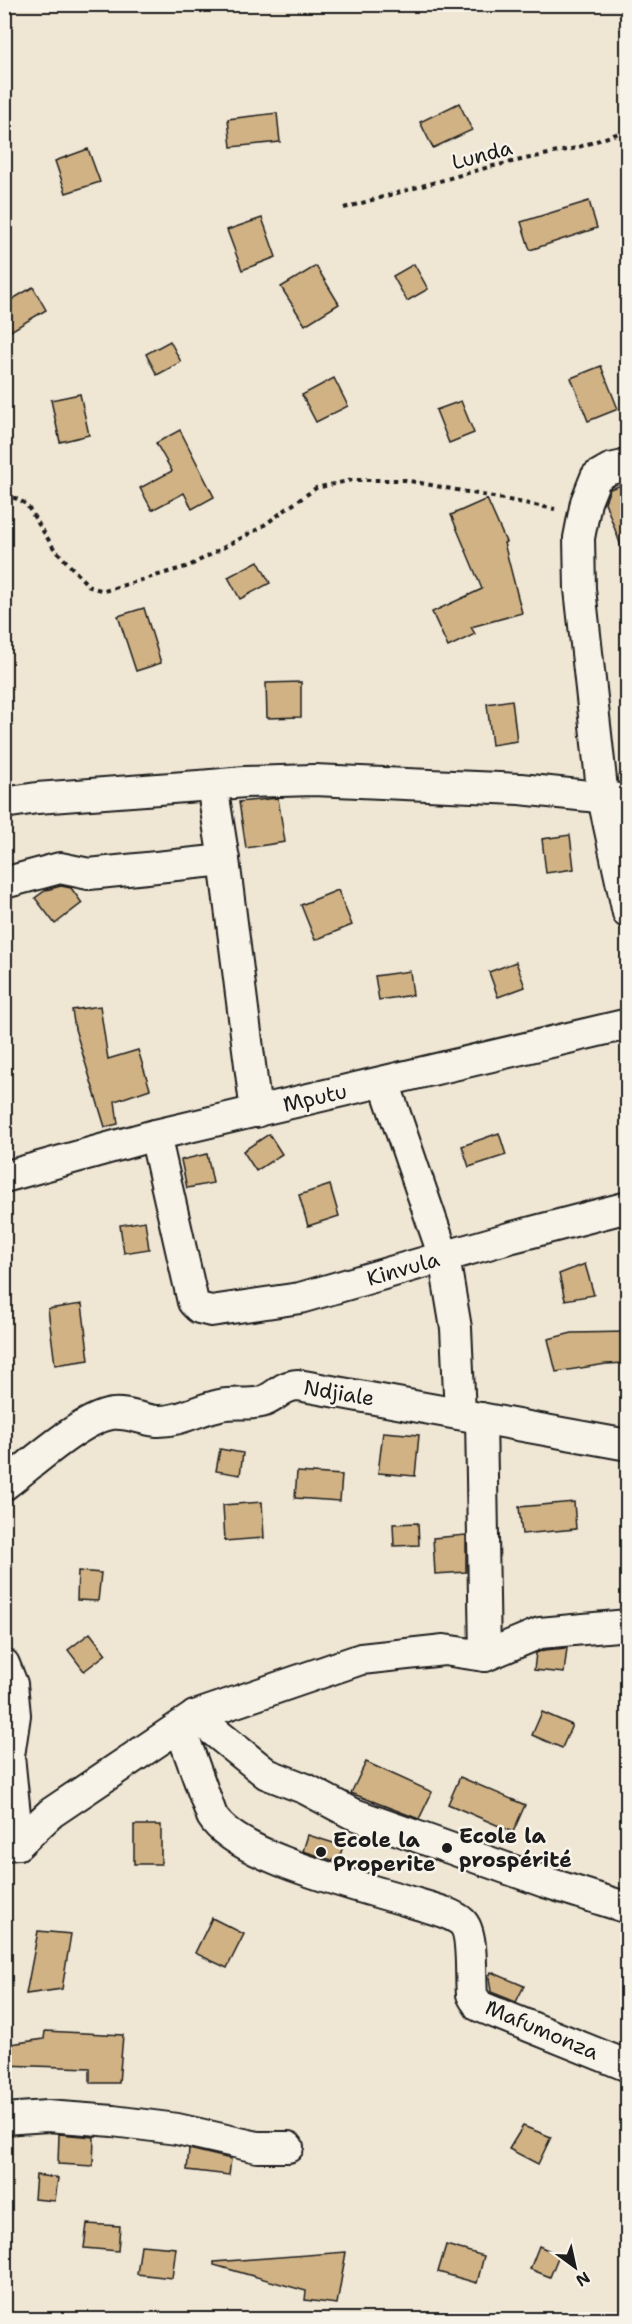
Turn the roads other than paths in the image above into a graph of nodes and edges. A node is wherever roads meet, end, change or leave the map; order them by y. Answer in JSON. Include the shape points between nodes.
{"nodes":[{"id":1,"x":627,"y":465,"type":"edge"},
{"id":2,"x":212,"y":785,"type":"junction"},
{"id":3,"x":615,"y":799,"type":"edge"},
{"id":4,"x":4,"y":803,"type":"edge"},
{"id":5,"x":224,"y":860,"type":"junction"},
{"id":6,"x":4,"y":884,"type":"edge"},
{"id":7,"x":627,"y":913,"type":"edge"},
{"id":8,"x":627,"y":1024,"type":"edge"},
{"id":9,"x":384,"y":1082,"type":"junction"},
{"id":10,"x":256,"y":1112,"type":"junction"},
{"id":11,"x":155,"y":1135,"type":"junction"},
{"id":12,"x":4,"y":1177,"type":"edge"},
{"id":13,"x":627,"y":1208,"type":"edge"},
{"id":14,"x":444,"y":1257,"type":"junction"},
{"id":15,"x":471,"y":1416,"type":"junction"},
{"id":16,"x":627,"y":1445,"type":"edge"},
{"id":17,"x":4,"y":1485,"type":"edge"},
{"id":18,"x":627,"y":1625,"type":"edge"},
{"id":19,"x":485,"y":1656,"type":"junction"},
{"id":20,"x":4,"y":1664,"type":"edge"},
{"id":21,"x":188,"y":1722,"type":"junction"},
{"id":22,"x":11,"y":1845,"type":"edge"},
{"id":23,"x":627,"y":1908,"type":"edge"},
{"id":24,"x":627,"y":2066,"type":"edge"},
{"id":25,"x":4,"y":2119,"type":"edge"},
{"id":26,"x":288,"y":2147,"type":"dead end"}],
"edges":[{"from":1,"to":3,"type":"street","via":[[596,477],[588,492],[579,538],[580,589]]},
{"from":2,"to":3,"type":"street","via":[[314,780],[520,789]]},
{"from":2,"to":4,"type":"street"},
{"from":2,"to":5,"type":"street"},
{"from":3,"to":7,"type":"street"},
{"from":5,"to":6,"type":"street","via":[[88,874],[60,868]]},
{"from":5,"to":10,"type":"street"},
{"from":8,"to":9,"type":"street","name":"Mputu"},
{"from":9,"to":10,"type":"street","name":"Mputu"},
{"from":9,"to":14,"type":"street"},
{"from":10,"to":11,"type":"street","name":"Mputu"},
{"from":11,"to":12,"type":"street","name":"Mputu"},
{"from":11,"to":14,"type":"street","name":"Kinvula","via":[[195,1306],[211,1311],[300,1298]]},
{"from":13,"to":14,"type":"street","name":"Kinvula"},
{"from":14,"to":15,"type":"street"},
{"from":15,"to":16,"type":"street","name":"Ndjiale"},
{"from":15,"to":17,"type":"street","name":"Ndjiale","via":[[289,1386],[261,1402],[223,1404],[173,1419],[158,1421],[113,1414],[103,1417],[58,1443]]},
{"from":15,"to":19,"type":"street"},
{"from":18,"to":19,"type":"street","via":[[540,1633]]},
{"from":19,"to":21,"type":"street","via":[[444,1650],[361,1659]]},
{"from":20,"to":22,"type":"street","via":[[12,1684],[15,1714],[9,1756]]},
{"from":21,"to":22,"type":"street","via":[[51,1813]]},
{"from":21,"to":23,"type":"street","via":[[267,1774],[351,1813]]},
{"from":21,"to":24,"type":"street","name":"Mafumonza","via":[[218,1826],[247,1846],[283,1862],[460,1920],[468,1932],[472,1996],[479,2006]]},
{"from":25,"to":26,"type":"street","via":[[47,2116],[113,2121],[177,2129],[257,2147]]}]}
